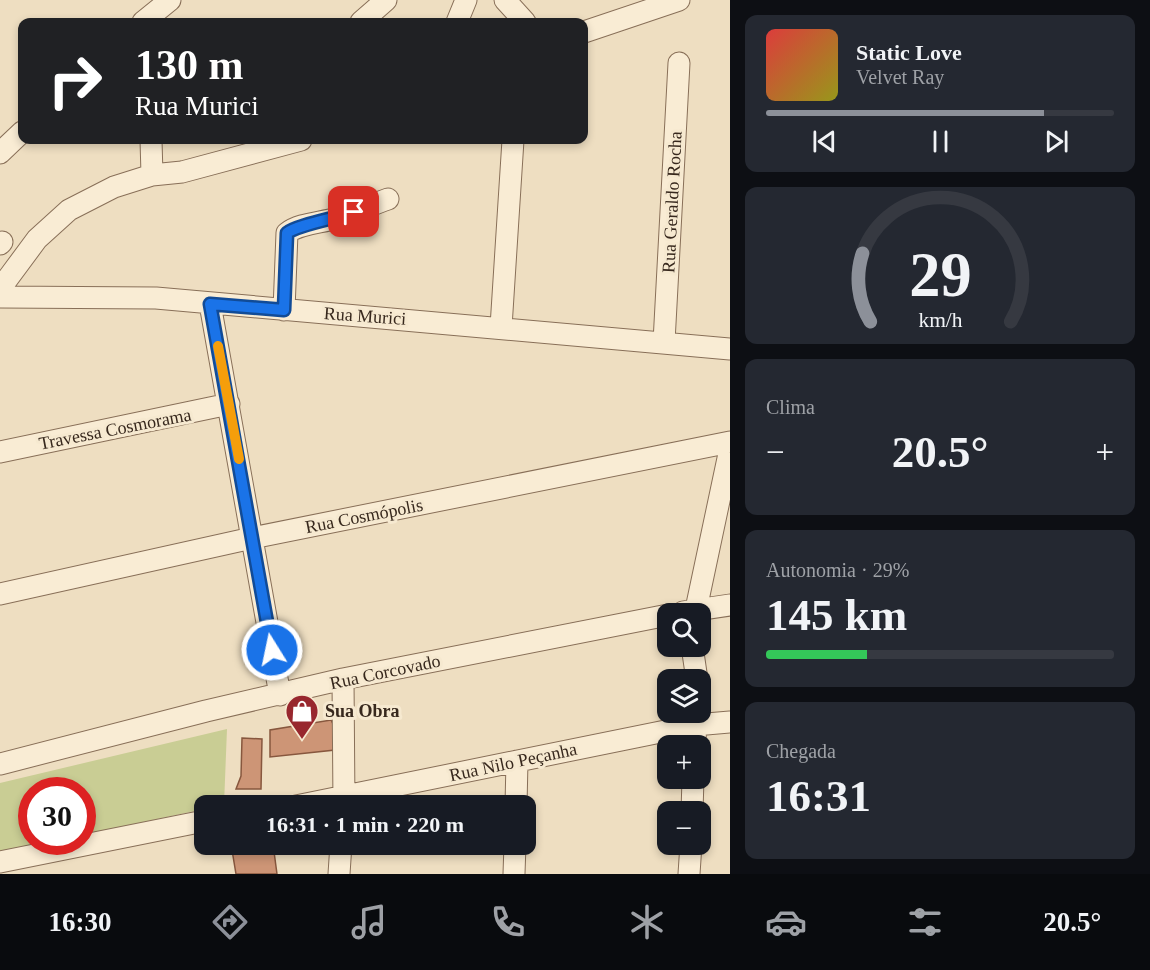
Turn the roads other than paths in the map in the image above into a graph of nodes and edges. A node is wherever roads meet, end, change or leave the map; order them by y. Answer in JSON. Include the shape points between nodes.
{"nodes":[{"id":1,"x":170,"y":0,"type":"edge"},
{"id":2,"x":386,"y":0,"type":"edge"},
{"id":3,"x":466,"y":0,"type":"edge"},
{"id":4,"x":505,"y":0,"type":"edge"},
{"id":5,"x":679,"y":0,"type":"edge"},
{"id":6,"x":151,"y":18,"type":"edge"},
{"id":7,"x":366,"y":18,"type":"edge"},
{"id":8,"x":459,"y":18,"type":"edge"},
{"id":9,"x":520,"y":18,"type":"edge"},
{"id":10,"x":588,"y":31,"type":"edge"},
{"id":11,"x":679,"y":63,"type":"dead end"},
{"id":12,"x":18,"y":136,"type":"edge"},
{"id":13,"x":151,"y":144,"type":"edge"},
{"id":14,"x":286,"y":144,"type":"edge"},
{"id":15,"x":513,"y":144,"type":"edge"},
{"id":16,"x":0,"y":153,"type":"edge"},
{"id":17,"x":152,"y":175,"type":"junction"},
{"id":18,"x":388,"y":199,"type":"dead end"},
{"id":19,"x":0,"y":289,"type":"edge"},
{"id":20,"x":0,"y":297,"type":"edge"},
{"id":21,"x":210,"y":304,"type":"junction"},
{"id":22,"x":284,"y":310,"type":"junction"},
{"id":23,"x":501,"y":327,"type":"junction"},
{"id":24,"x":664,"y":342,"type":"junction"},
{"id":25,"x":730,"y":349,"type":"edge"},
{"id":26,"x":229,"y":405,"type":"junction"},
{"id":27,"x":730,"y":442,"type":"edge"},
{"id":28,"x":730,"y":449,"type":"edge"},
{"id":29,"x":0,"y":452,"type":"edge"},
{"id":30,"x":252,"y":538,"type":"junction"},
{"id":31,"x":0,"y":594,"type":"edge"},
{"id":32,"x":691,"y":603,"type":"edge"},
{"id":33,"x":730,"y":605,"type":"edge"},
{"id":34,"x":711,"y":608,"type":"edge"},
{"id":35,"x":657,"y":617,"type":"edge"},
{"id":36,"x":343,"y":679,"type":"junction"},
{"id":37,"x":279,"y":695,"type":"junction"},
{"id":38,"x":730,"y":722,"type":"edge"},
{"id":39,"x":696,"y":728,"type":"edge"},
{"id":40,"x":517,"y":761,"type":"junction"},
{"id":41,"x":0,"y":764,"type":"edge"},
{"id":42,"x":344,"y":795,"type":"edge"},
{"id":43,"x":370,"y":795,"type":"edge"},
{"id":44,"x":516,"y":795,"type":"edge"},
{"id":45,"x":194,"y":823,"type":"edge"},
{"id":46,"x":340,"y":855,"type":"edge"},
{"id":47,"x":515,"y":855,"type":"edge"},
{"id":48,"x":690,"y":855,"type":"edge"},
{"id":49,"x":0,"y":862,"type":"edge"},
{"id":50,"x":339,"y":874,"type":"edge"},
{"id":51,"x":514,"y":874,"type":"edge"},
{"id":52,"x":689,"y":874,"type":"edge"}],
"edges":[{"from":1,"to":6,"type":"street"},
{"from":2,"to":7,"type":"street"},
{"from":3,"to":8,"type":"street"},
{"from":4,"to":9,"type":"street"},
{"from":5,"to":10,"type":"street"},
{"from":11,"to":24,"type":"street","name":"Rua Geraldo Rocha"},
{"from":12,"to":16,"type":"street"},
{"from":13,"to":17,"type":"street"},
{"from":14,"to":17,"type":"street","via":[[182,172]]},
{"from":15,"to":23,"type":"street"},
{"from":17,"to":19,"type":"street","via":[[114,187],[69,210],[37,239]]},
{"from":18,"to":22,"type":"street","via":[[339,218],[295,227],[287,233]]},
{"from":20,"to":21,"type":"street","name":"Rua Murici","via":[[156,298]]},
{"from":21,"to":22,"type":"street","name":"Rua Murici"},
{"from":21,"to":26,"type":"street"},
{"from":22,"to":23,"type":"street","name":"Rua Murici"},
{"from":23,"to":24,"type":"street","name":"Rua Murici"},
{"from":24,"to":25,"type":"street","name":"Rua Murici"},
{"from":26,"to":29,"type":"street","name":"Travessa Cosmorama"},
{"from":26,"to":30,"type":"street"},
{"from":27,"to":30,"type":"street","name":"Rua Cosmópolis"},
{"from":28,"to":32,"type":"street"},
{"from":30,"to":31,"type":"street","name":"Rua Cosmópolis"},
{"from":30,"to":37,"type":"street"},
{"from":33,"to":34,"type":"street"},
{"from":35,"to":36,"type":"street","name":"Rua Corcovado"},
{"from":36,"to":37,"type":"street","name":"Rua Corcovado"},
{"from":36,"to":42,"type":"street"},
{"from":37,"to":41,"type":"street","name":"Rua Corcovado"},
{"from":38,"to":39,"type":"street","name":"Rua Nilo Peçanha"},
{"from":39,"to":40,"type":"street","name":"Rua Nilo Peçanha"},
{"from":40,"to":43,"type":"street","name":"Rua Nilo Peçanha"},
{"from":40,"to":44,"type":"street"},
{"from":45,"to":49,"type":"street"},
{"from":46,"to":50,"type":"street"},
{"from":47,"to":51,"type":"street"},
{"from":48,"to":52,"type":"street"}]}
